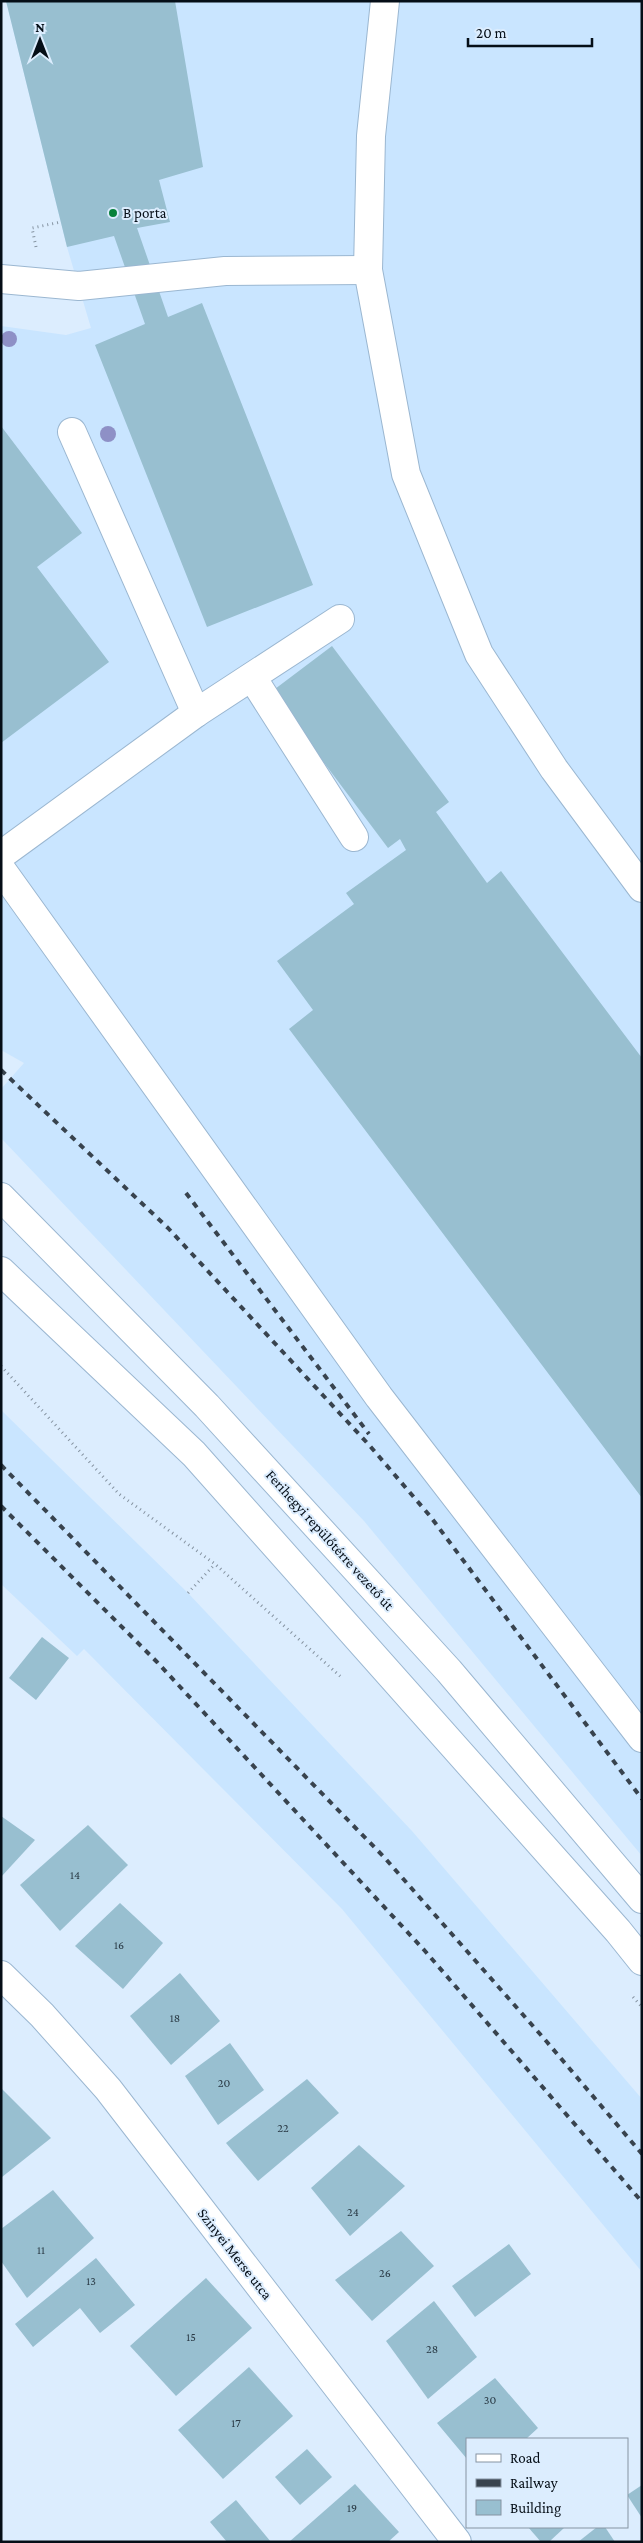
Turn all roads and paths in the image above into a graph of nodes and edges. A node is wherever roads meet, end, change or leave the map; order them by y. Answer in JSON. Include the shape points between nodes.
{"nodes":[{"id":1,"x":385,"y":1,"type":"edge"},
{"id":2,"x":368,"y":270,"type":"junction"},
{"id":3,"x":1,"y":279,"type":"edge"},
{"id":4,"x":72,"y":432,"type":"dead end"},
{"id":5,"x":340,"y":619,"type":"dead end"},
{"id":6,"x":252,"y":677,"type":"junction"},
{"id":7,"x":196,"y":713,"type":"junction"},
{"id":8,"x":354,"y":837,"type":"dead end"},
{"id":9,"x":1,"y":855,"type":"edge"},
{"id":10,"x":1,"y":869,"type":"edge"},
{"id":11,"x":642,"y":888,"type":"edge"},
{"id":12,"x":1,"y":1196,"type":"edge"},
{"id":13,"x":1,"y":1271,"type":"edge"},
{"id":14,"x":1,"y":1366,"type":"edge"},
{"id":15,"x":215,"y":1564,"type":"junction"},
{"id":16,"x":188,"y":1593,"type":"dead end"},
{"id":17,"x":349,"y":1684,"type":"dead end"},
{"id":18,"x":642,"y":1738,"type":"edge"},
{"id":19,"x":642,"y":1899,"type":"edge"},
{"id":20,"x":642,"y":1961,"type":"edge"},
{"id":21,"x":1,"y":1975,"type":"edge"},
{"id":22,"x":629,"y":1992,"type":"dead end"},
{"id":23,"x":642,"y":2007,"type":"edge"},
{"id":24,"x":451,"y":2540,"type":"edge"}],
"edges":[{"from":1,"to":2,"type":"main road","via":[[371,136]]},
{"from":2,"to":3,"type":"main road","via":[[225,271],[79,286]]},
{"from":2,"to":11,"type":"main road","via":[[406,474],[479,654],[554,769]]},
{"from":4,"to":7,"type":"main road"},
{"from":5,"to":6,"type":"main road"},
{"from":6,"to":7,"type":"main road"},
{"from":6,"to":8,"type":"main road"},
{"from":7,"to":9,"type":"main road"},
{"from":10,"to":18,"type":"main road","via":[[379,1397]]},
{"from":12,"to":19,"type":"main road","name":"Ferihegyi repülőtérre vezető út","via":[[207,1406],[449,1671]]},
{"from":13,"to":20,"type":"main road","via":[[194,1454]]},
{"from":14,"to":15,"type":"path","via":[[119,1494]]},
{"from":15,"to":16,"type":"path"},
{"from":15,"to":17,"type":"path"},
{"from":21,"to":24,"type":"main road","name":"Szinyei Merse utca","via":[[42,2015],[108,2090]]},
{"from":22,"to":23,"type":"path"}]}
